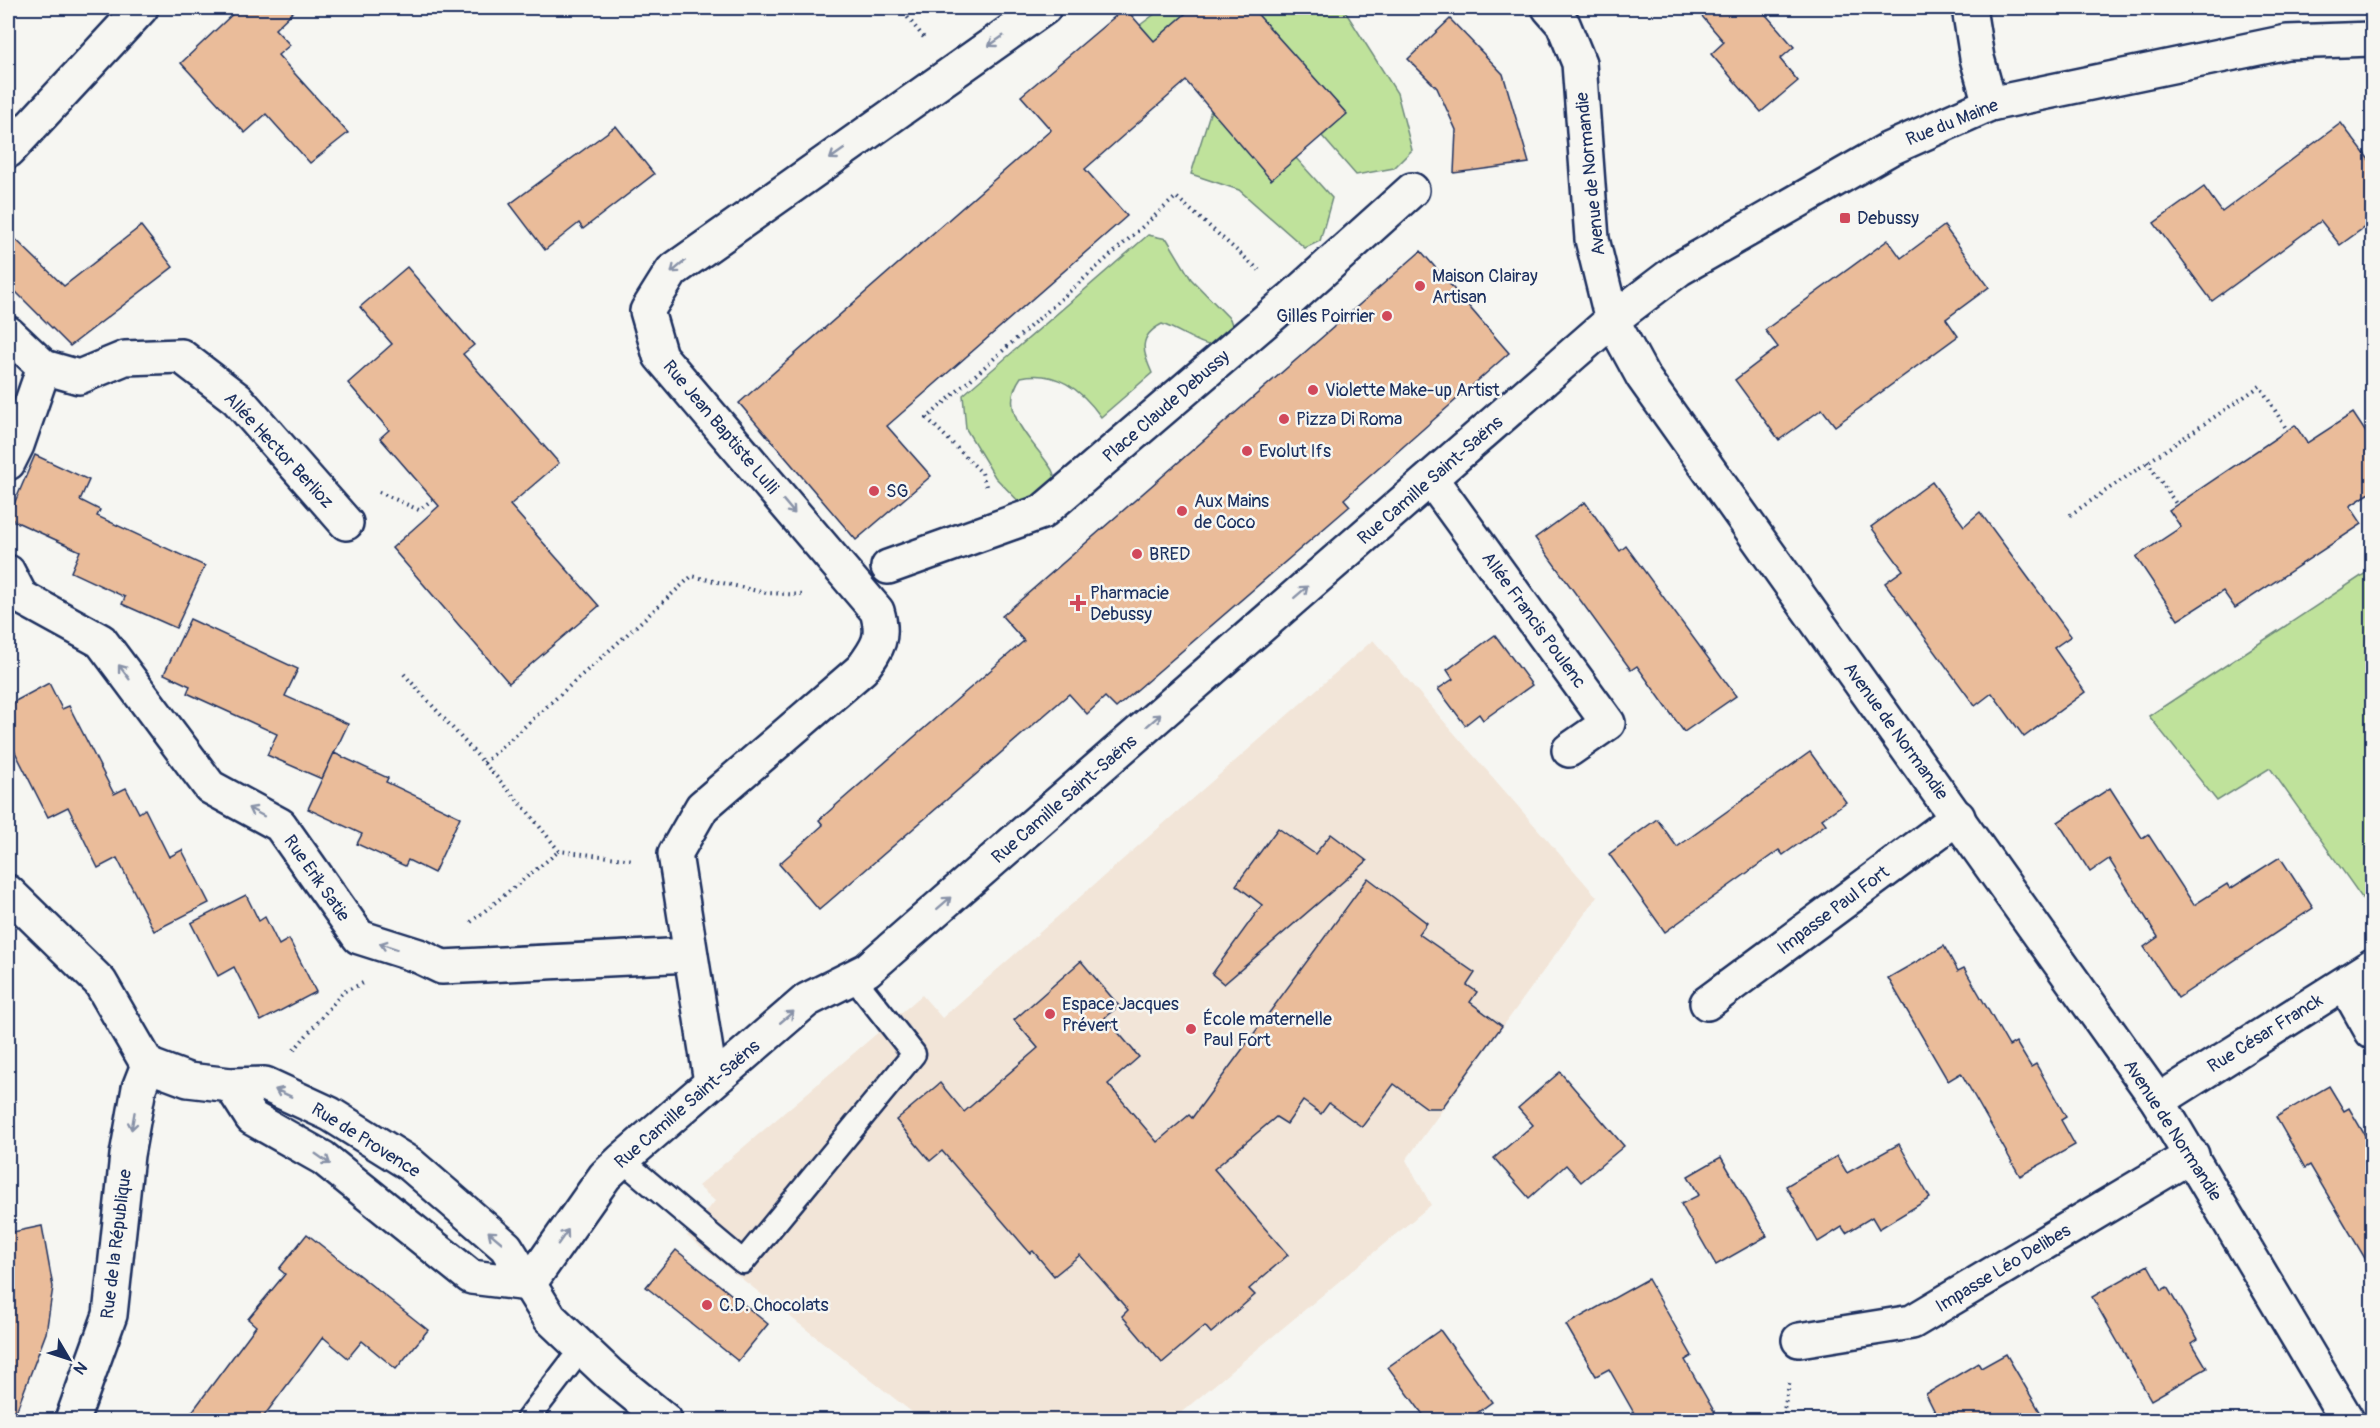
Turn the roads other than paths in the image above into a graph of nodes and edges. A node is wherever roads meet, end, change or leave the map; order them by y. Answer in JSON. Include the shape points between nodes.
{"nodes":[{"id":1,"x":141,"y":8,"type":"edge"},
{"id":2,"x":1044,"y":8,"type":"edge"},
{"id":3,"x":1549,"y":8,"type":"edge"},
{"id":4,"x":1970,"y":8,"type":"edge"},
{"id":5,"x":2373,"y":39,"type":"edge"},
{"id":6,"x":1990,"y":104,"type":"junction"},
{"id":7,"x":8,"y":151,"type":"edge"},
{"id":8,"x":1412,"y":190,"type":"dead end"},
{"id":9,"x":1612,"y":320,"type":"junction"},
{"id":10,"x":8,"y":333,"type":"edge"},
{"id":11,"x":44,"y":367,"type":"junction"},
{"id":12,"x":8,"y":463,"type":"edge"},
{"id":13,"x":1431,"y":479,"type":"junction"},
{"id":14,"x":346,"y":523,"type":"dead end"},
{"id":15,"x":888,"y":567,"type":"dead end"},
{"id":16,"x":8,"y":572,"type":"edge"},
{"id":17,"x":1569,"y":750,"type":"dead end"},
{"id":18,"x":1958,"y":817,"type":"junction"},
{"id":19,"x":8,"y":892,"type":"edge"},
{"id":20,"x":690,"y":955,"type":"junction"},
{"id":21,"x":2373,"y":966,"type":"edge"},
{"id":22,"x":853,"y":977,"type":"junction"},
{"id":23,"x":2345,"y":984,"type":"junction"},
{"id":24,"x":1707,"y":1003,"type":"dead end"},
{"id":25,"x":2373,"y":1032,"type":"edge"},
{"id":26,"x":148,"y":1065,"type":"junction"},
{"id":27,"x":711,"y":1082,"type":"junction"},
{"id":28,"x":231,"y":1085,"type":"junction"},
{"id":29,"x":2157,"y":1101,"type":"junction"},
{"id":30,"x":2192,"y":1155,"type":"junction"},
{"id":31,"x":622,"y":1160,"type":"junction"},
{"id":32,"x":529,"y":1284,"type":"junction"},
{"id":33,"x":1799,"y":1340,"type":"dead end"},
{"id":34,"x":582,"y":1348,"type":"junction"},
{"id":35,"x":72,"y":1420,"type":"edge"},
{"id":36,"x":527,"y":1420,"type":"edge"},
{"id":37,"x":665,"y":1420,"type":"edge"},
{"id":38,"x":2347,"y":1420,"type":"edge"}],
"edges":[{"from":1,"to":7,"type":"street"},
{"from":2,"to":20,"type":"street","name":"Rue Jean Baptiste Lulli","one_way":true,"via":[[672,271],[647,311],[660,356],[877,611],[882,629],[877,648],[862,669],[702,807],[659,856]]},
{"from":3,"to":9,"type":"street","name":"Avenue de Normandie","via":[[1563,24],[1579,63],[1592,239]]},
{"from":4,"to":6,"type":"street","via":[[1977,58]]},
{"from":5,"to":6,"type":"street","name":"Rue du Maine","via":[[2287,42]]},
{"from":6,"to":9,"type":"street","name":"Rue du Maine","via":[[1889,148],[1689,263]]},
{"from":8,"to":15,"type":"street","name":"Place Claude Debussy","via":[[1042,512]]},
{"from":9,"to":13,"type":"street","name":"Rue Camille Saint-Saëns"},
{"from":9,"to":18,"type":"street","name":"Avenue de Normandie","via":[[1643,377]]},
{"from":10,"to":11,"type":"street"},
{"from":11,"to":12,"type":"street"},
{"from":11,"to":14,"type":"street","name":"Allée Hector Berlioz","via":[[79,377],[125,358],[181,356],[237,399]]},
{"from":13,"to":17,"type":"street","name":"Allée Francis Poulenc","via":[[1608,723]]},
{"from":22,"to":13,"type":"street","name":"Rue Camille Saint-Saëns","one_way":true,"via":[[867,970]]},
{"from":20,"to":16,"type":"street","name":"Rue Erik Satie","one_way":true,"via":[[442,967],[359,937],[280,825],[210,787],[101,640],[21,597]]},
{"from":18,"to":24,"type":"street","name":"Impasse Paul Fort"},
{"from":18,"to":29,"type":"street","name":"Avenue de Normandie"},
{"from":19,"to":26,"type":"street","via":[[100,982]]},
{"from":20,"to":27,"type":"street"},
{"from":21,"to":23,"type":"street","name":"Rue César Franck"},
{"from":27,"to":22,"type":"street","name":"Rue Camille Saint-Saëns","one_way":true,"via":[[807,1000]]},
{"from":22,"to":31,"type":"lane","via":[[914,1054],[743,1262]]},
{"from":23,"to":25,"type":"street"},
{"from":23,"to":29,"type":"street","name":"Rue César Franck"},
{"from":26,"to":28,"type":"street","name":"Rue de Provence","via":[[188,1080]]},
{"from":26,"to":35,"type":"street","name":"Rue de la République","one_way":true,"via":[[138,1088],[127,1155],[110,1315]]},
{"from":27,"to":31,"type":"street","name":"Rue Camille Saint-Saëns"},
{"from":28,"to":32,"type":"street","name":"Rue de Provence","one_way":true,"via":[[252,1118],[323,1158],[471,1277]]},
{"from":32,"to":28,"type":"street","name":"Rue de Provence","one_way":true,"via":[[506,1247],[410,1164],[330,1114],[264,1084]]},
{"from":29,"to":30,"type":"street","name":"Avenue de Normandie"},
{"from":30,"to":33,"type":"street","name":"Impasse Léo Delibes","via":[[1912,1322]]},
{"from":30,"to":38,"type":"street","name":"Avenue de Normandie"},
{"from":32,"to":31,"type":"street","name":"Rue Camille Saint-Saëns","one_way":true,"via":[[605,1176]]},
{"from":32,"to":34,"type":"street","name":"Rue de Provence","via":[[550,1318]]},
{"from":34,"to":36,"type":"lane"},
{"from":34,"to":37,"type":"street","name":"Rue de Provence"}]}
